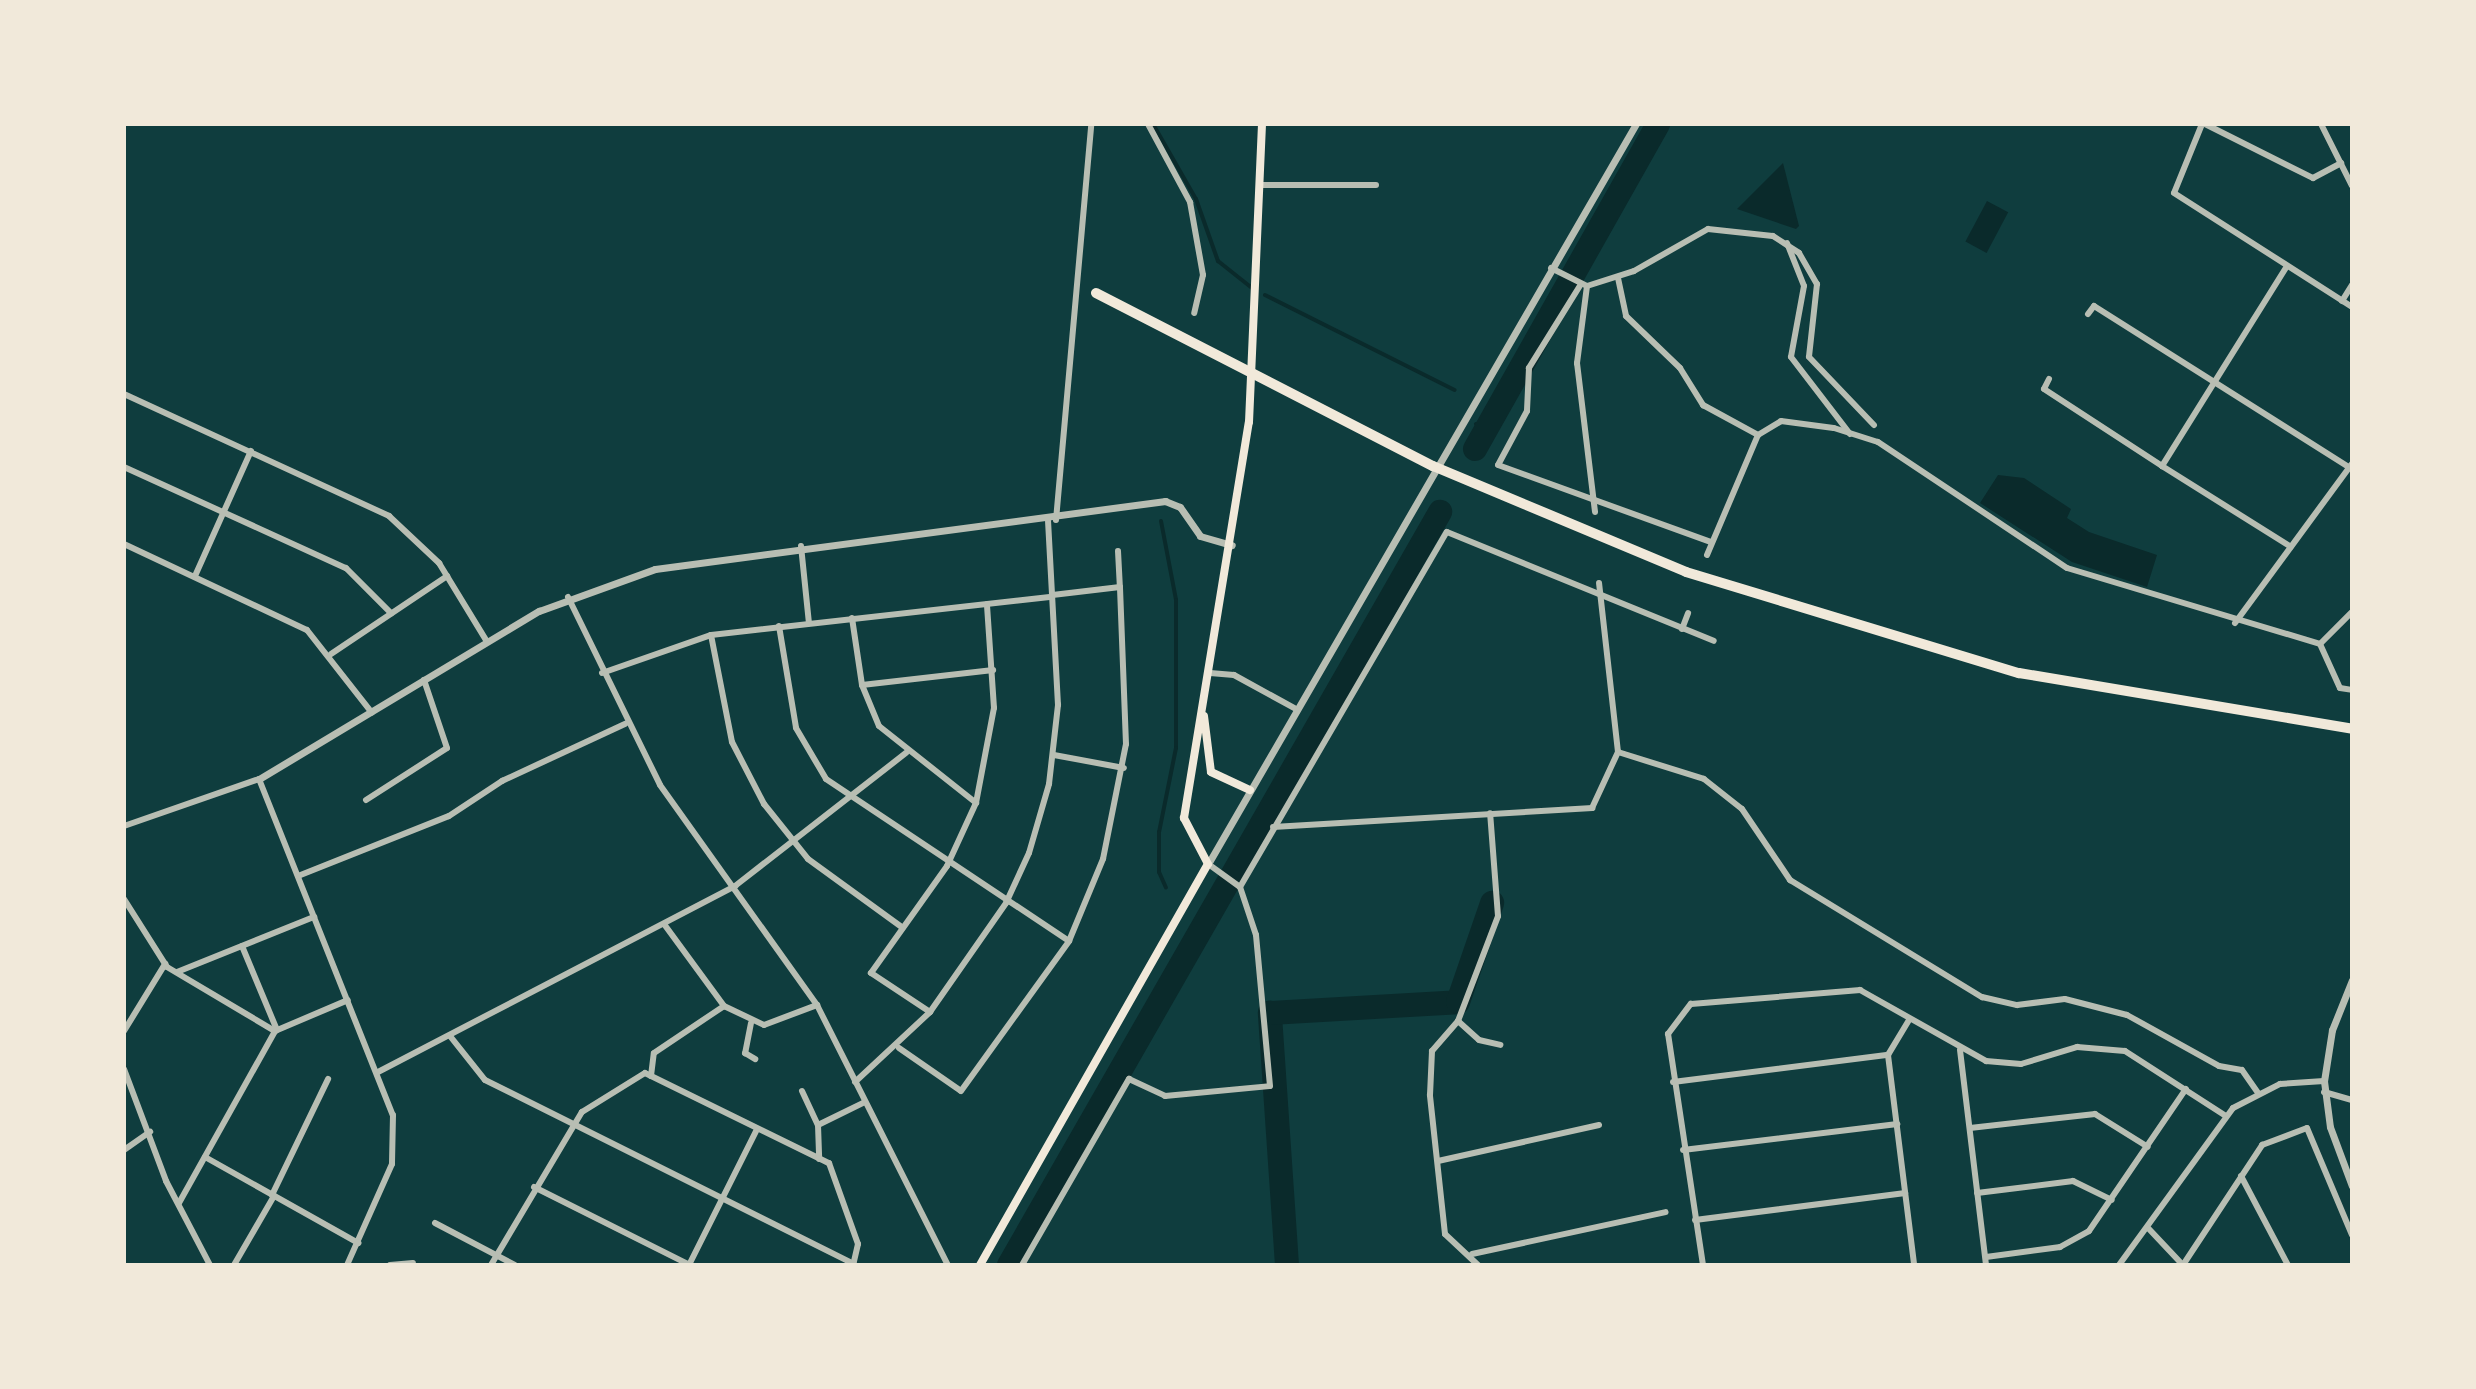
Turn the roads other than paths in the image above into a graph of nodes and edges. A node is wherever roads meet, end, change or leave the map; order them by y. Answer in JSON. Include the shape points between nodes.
{"nodes":[{"id":1,"x":1091,"y":124,"type":"edge"},
{"id":2,"x":1148,"y":124,"type":"edge"},
{"id":3,"x":1262,"y":124,"type":"edge"},
{"id":4,"x":1636,"y":124,"type":"edge"},
{"id":5,"x":2203,"y":124,"type":"edge"},
{"id":6,"x":2321,"y":124,"type":"edge"},
{"id":7,"x":2341,"y":163,"type":"junction"},
{"id":8,"x":1261,"y":185,"type":"junction"},
{"id":9,"x":1376,"y":185,"type":"dead end"},
{"id":10,"x":2352,"y":186,"type":"edge"},
{"id":11,"x":1787,"y":243,"type":"junction"},
{"id":12,"x":2287,"y":266,"type":"junction"},
{"id":13,"x":1555,"y":270,"type":"junction"},
{"id":14,"x":1618,"y":278,"type":"junction"},
{"id":15,"x":1582,"y":284,"type":"junction"},
{"id":16,"x":2352,"y":285,"type":"edge"},
{"id":17,"x":1096,"y":293,"type":"dead end"},
{"id":18,"x":2342,"y":301,"type":"junction"},
{"id":19,"x":2352,"y":307,"type":"edge"},
{"id":20,"x":1194,"y":313,"type":"dead end"},
{"id":21,"x":2088,"y":314,"type":"dead end"},
{"id":22,"x":2049,"y":379,"type":"dead end"},
{"id":23,"x":2215,"y":382,"type":"junction"},
{"id":24,"x":124,"y":394,"type":"edge"},
{"id":25,"x":1874,"y":425,"type":"dead end"},
{"id":26,"x":1850,"y":434,"type":"junction"},
{"id":27,"x":1758,"y":435,"type":"junction"},
{"id":28,"x":251,"y":451,"type":"junction"},
{"id":29,"x":1433,"y":466,"type":"junction"},
{"id":30,"x":2162,"y":466,"type":"junction"},
{"id":31,"x":124,"y":467,"type":"edge"},
{"id":32,"x":2351,"y":467,"type":"edge"},
{"id":33,"x":1592,"y":497,"type":"junction"},
{"id":34,"x":224,"y":512,"type":"junction"},
{"id":35,"x":1595,"y":512,"type":"dead end"},
{"id":36,"x":1052,"y":520,"type":"junction"},
{"id":37,"x":1711,"y":542,"type":"junction"},
{"id":38,"x":124,"y":544,"type":"edge"},
{"id":39,"x":1232,"y":545,"type":"junction"},
{"id":40,"x":801,"y":546,"type":"junction"},
{"id":41,"x":2291,"y":547,"type":"junction"},
{"id":42,"x":1118,"y":551,"type":"dead end"},
{"id":43,"x":1707,"y":555,"type":"dead end"},
{"id":44,"x":195,"y":576,"type":"junction"},
{"id":45,"x":447,"y":576,"type":"junction"},
{"id":46,"x":1599,"y":583,"type":"dead end"},
{"id":47,"x":1120,"y":587,"type":"junction"},
{"id":48,"x":1052,"y":596,"type":"junction"},
{"id":49,"x":568,"y":597,"type":"junction"},
{"id":50,"x":1601,"y":600,"type":"junction"},
{"id":51,"x":987,"y":604,"type":"junction"},
{"id":52,"x":2352,"y":612,"type":"edge"},
{"id":53,"x":391,"y":613,"type":"junction"},
{"id":54,"x":1688,"y":613,"type":"dead end"},
{"id":55,"x":852,"y":618,"type":"junction"},
{"id":56,"x":809,"y":623,"type":"junction"},
{"id":57,"x":2235,"y":623,"type":"junction"},
{"id":58,"x":779,"y":626,"type":"junction"},
{"id":59,"x":1682,"y":629,"type":"junction"},
{"id":60,"x":711,"y":635,"type":"junction"},
{"id":61,"x":486,"y":640,"type":"junction"},
{"id":62,"x":1714,"y":641,"type":"dead end"},
{"id":63,"x":2320,"y":644,"type":"junction"},
{"id":64,"x":331,"y":654,"type":"junction"},
{"id":65,"x":993,"y":670,"type":"junction"},
{"id":66,"x":602,"y":673,"type":"junction"},
{"id":67,"x":1210,"y":673,"type":"junction"},
{"id":68,"x":424,"y":680,"type":"junction"},
{"id":69,"x":862,"y":685,"type":"junction"},
{"id":70,"x":2352,"y":690,"type":"edge"},
{"id":71,"x":1204,"y":703,"type":"junction"},
{"id":72,"x":1296,"y":709,"type":"junction"},
{"id":73,"x":372,"y":714,"type":"junction"},
{"id":74,"x":625,"y":724,"type":"junction"},
{"id":75,"x":2352,"y":729,"type":"edge"},
{"id":76,"x":1618,"y":752,"type":"junction"},
{"id":77,"x":906,"y":753,"type":"junction"},
{"id":78,"x":1054,"y":755,"type":"junction"},
{"id":79,"x":1124,"y":768,"type":"junction"},
{"id":80,"x":259,"y":779,"type":"junction"},
{"id":81,"x":1250,"y":790,"type":"junction"},
{"id":82,"x":848,"y":798,"type":"junction"},
{"id":83,"x":366,"y":800,"type":"dead end"},
{"id":84,"x":976,"y":803,"type":"junction"},
{"id":85,"x":1490,"y":813,"type":"junction"},
{"id":86,"x":124,"y":826,"type":"edge"},
{"id":87,"x":1273,"y":827,"type":"junction"},
{"id":88,"x":792,"y":840,"type":"junction"},
{"id":89,"x":1208,"y":864,"type":"junction"},
{"id":90,"x":947,"y":866,"type":"junction"},
{"id":91,"x":298,"y":876,"type":"junction"},
{"id":92,"x":735,"y":886,"type":"junction"},
{"id":93,"x":1240,"y":887,"type":"junction"},
{"id":94,"x":124,"y":899,"type":"edge"},
{"id":95,"x":1006,"y":903,"type":"junction"},
{"id":96,"x":314,"y":917,"type":"junction"},
{"id":97,"x":664,"y":924,"type":"junction"},
{"id":98,"x":903,"y":928,"type":"junction"},
{"id":99,"x":1069,"y":941,"type":"junction"},
{"id":100,"x":242,"y":946,"type":"junction"},
{"id":101,"x":165,"y":964,"type":"junction"},
{"id":102,"x":177,"y":972,"type":"junction"},
{"id":103,"x":2352,"y":980,"type":"edge"},
{"id":104,"x":348,"y":1000,"type":"junction"},
{"id":105,"x":817,"y":1005,"type":"junction"},
{"id":106,"x":724,"y":1006,"type":"junction"},
{"id":107,"x":930,"y":1012,"type":"junction"},
{"id":108,"x":1909,"y":1020,"type":"junction"},
{"id":109,"x":1458,"y":1021,"type":"junction"},
{"id":110,"x":751,"y":1023,"type":"junction"},
{"id":111,"x":124,"y":1030,"type":"edge"},
{"id":112,"x":276,"y":1031,"type":"junction"},
{"id":113,"x":450,"y":1036,"type":"junction"},
{"id":114,"x":1500,"y":1045,"type":"dead end"},
{"id":115,"x":899,"y":1048,"type":"junction"},
{"id":116,"x":1960,"y":1050,"type":"junction"},
{"id":117,"x":1888,"y":1055,"type":"junction"},
{"id":118,"x":755,"y":1059,"type":"dead end"},
{"id":119,"x":124,"y":1069,"type":"edge"},
{"id":120,"x":378,"y":1072,"type":"junction"},
{"id":121,"x":651,"y":1076,"type":"junction"},
{"id":122,"x":328,"y":1079,"type":"dead end"},
{"id":123,"x":2324,"y":1081,"type":"junction"},
{"id":124,"x":855,"y":1082,"type":"junction"},
{"id":125,"x":1673,"y":1082,"type":"junction"},
{"id":126,"x":2186,"y":1089,"type":"junction"},
{"id":127,"x":802,"y":1091,"type":"dead end"},
{"id":128,"x":2324,"y":1092,"type":"junction"},
{"id":129,"x":2258,"y":1093,"type":"junction"},
{"id":130,"x":2352,"y":1100,"type":"edge"},
{"id":131,"x":865,"y":1102,"type":"junction"},
{"id":132,"x":2226,"y":1116,"type":"junction"},
{"id":133,"x":1897,"y":1124,"type":"junction"},
{"id":134,"x":575,"y":1125,"type":"junction"},
{"id":135,"x":818,"y":1125,"type":"junction"},
{"id":136,"x":1599,"y":1125,"type":"dead end"},
{"id":137,"x":1970,"y":1128,"type":"junction"},
{"id":138,"x":757,"y":1129,"type":"junction"},
{"id":139,"x":150,"y":1132,"type":"junction"},
{"id":140,"x":2148,"y":1147,"type":"junction"},
{"id":141,"x":124,"y":1150,"type":"edge"},
{"id":142,"x":1683,"y":1150,"type":"junction"},
{"id":143,"x":205,"y":1157,"type":"junction"},
{"id":144,"x":819,"y":1159,"type":"junction"},
{"id":145,"x":1438,"y":1161,"type":"junction"},
{"id":146,"x":2241,"y":1176,"type":"junction"},
{"id":147,"x":2352,"y":1186,"type":"edge"},
{"id":148,"x":534,"y":1187,"type":"junction"},
{"id":149,"x":1905,"y":1193,"type":"junction"},
{"id":150,"x":1977,"y":1193,"type":"junction"},
{"id":151,"x":273,"y":1196,"type":"junction"},
{"id":152,"x":722,"y":1198,"type":"junction"},
{"id":153,"x":2112,"y":1200,"type":"junction"},
{"id":154,"x":179,"y":1203,"type":"junction"},
{"id":155,"x":1666,"y":1212,"type":"dead end"},
{"id":156,"x":1695,"y":1220,"type":"junction"},
{"id":157,"x":435,"y":1223,"type":"dead end"},
{"id":158,"x":2149,"y":1229,"type":"junction"},
{"id":159,"x":2352,"y":1235,"type":"edge"},
{"id":160,"x":358,"y":1243,"type":"junction"},
{"id":161,"x":494,"y":1254,"type":"junction"},
{"id":162,"x":1472,"y":1254,"type":"junction"},
{"id":163,"x":1986,"y":1261,"type":"edge"},
{"id":164,"x":413,"y":1263,"type":"edge"},
{"id":165,"x":350,"y":1264,"type":"edge"},
{"id":166,"x":853,"y":1264,"type":"edge"},
{"id":167,"x":2122,"y":1264,"type":"edge"},
{"id":168,"x":210,"y":1265,"type":"edge"},
{"id":169,"x":234,"y":1265,"type":"edge"},
{"id":170,"x":390,"y":1265,"type":"edge"},
{"id":171,"x":491,"y":1265,"type":"edge"},
{"id":172,"x":515,"y":1265,"type":"edge"},
{"id":173,"x":689,"y":1265,"type":"edge"},
{"id":174,"x":948,"y":1265,"type":"edge"},
{"id":175,"x":980,"y":1265,"type":"edge"},
{"id":176,"x":1022,"y":1265,"type":"edge"},
{"id":177,"x":1478,"y":1265,"type":"edge"},
{"id":178,"x":1703,"y":1265,"type":"edge"},
{"id":179,"x":1913,"y":1265,"type":"edge"},
{"id":180,"x":2182,"y":1265,"type":"edge"},
{"id":181,"x":2288,"y":1265,"type":"edge"}],
"edges":[{"from":1,"to":36,"type":"street"},
{"from":2,"to":20,"type":"street","via":[[1190,202],[1203,275]]},
{"from":3,"to":8,"type":"main road"},
{"from":4,"to":13,"type":"street"},
{"from":5,"to":7,"type":"street","via":[[2313,178]]},
{"from":5,"to":12,"type":"street","via":[[2174,193]]},
{"from":6,"to":7,"type":"street"},
{"from":7,"to":10,"type":"street"},
{"from":8,"to":9,"type":"street"},
{"from":8,"to":39,"type":"main road","via":[[1249,422]]},
{"from":11,"to":14,"type":"street","via":[[1745,228],[1708,229]]},
{"from":11,"to":25,"type":"street","via":[[1817,284],[1809,357]]},
{"from":11,"to":26,"type":"street","via":[[1804,286],[1791,357],[1845,418]]},
{"from":12,"to":18,"type":"street"},
{"from":12,"to":23,"type":"street"},
{"from":13,"to":15,"type":"street"},
{"from":13,"to":29,"type":"street"},
{"from":14,"to":15,"type":"street"},
{"from":14,"to":27,"type":"street","via":[[1626,316],[1680,368],[1703,405]]},
{"from":15,"to":33,"type":"street","via":[[1577,363]]},
{"from":15,"to":33,"type":"street","via":[[1529,368],[1527,411],[1498,465]]},
{"from":16,"to":18,"type":"street"},
{"from":17,"to":29,"type":"highway"},
{"from":18,"to":19,"type":"street"},
{"from":21,"to":23,"type":"street","via":[[2094,306]]},
{"from":22,"to":30,"type":"street","via":[[2044,389]]},
{"from":23,"to":30,"type":"street"},
{"from":23,"to":32,"type":"street"},
{"from":24,"to":28,"type":"street"},
{"from":26,"to":27,"type":"street","via":[[1781,421]]},
{"from":26,"to":57,"type":"street","via":[[1878,442],[2067,568]]},
{"from":27,"to":37,"type":"street"},
{"from":28,"to":34,"type":"street"},
{"from":28,"to":45,"type":"street","via":[[389,516]]},
{"from":29,"to":72,"type":"street"},
{"from":29,"to":75,"type":"highway","via":[[1686,572],[1908,643],[2122,694]]},
{"from":30,"to":41,"type":"street"},
{"from":31,"to":34,"type":"street"},
{"from":32,"to":41,"type":"street"},
{"from":33,"to":35,"type":"street"},
{"from":33,"to":37,"type":"street"},
{"from":34,"to":44,"type":"street"},
{"from":34,"to":53,"type":"street","via":[[346,568]]},
{"from":36,"to":39,"type":"street","via":[[1165,501],[1180,507],[1200,536]]},
{"from":36,"to":40,"type":"street"},
{"from":36,"to":48,"type":"street"},
{"from":37,"to":43,"type":"street"},
{"from":38,"to":44,"type":"street"},
{"from":39,"to":67,"type":"main road"},
{"from":40,"to":49,"type":"street","via":[[668,566]]},
{"from":40,"to":56,"type":"street"},
{"from":41,"to":57,"type":"street"},
{"from":42,"to":47,"type":"street"},
{"from":44,"to":64,"type":"street","via":[[292,621]]},
{"from":45,"to":53,"type":"street"},
{"from":45,"to":61,"type":"street"},
{"from":46,"to":50,"type":"street"},
{"from":47,"to":48,"type":"street"},
{"from":47,"to":79,"type":"street","via":[[1129,694]]},
{"from":48,"to":51,"type":"street"},
{"from":48,"to":78,"type":"street"},
{"from":49,"to":61,"type":"street"},
{"from":49,"to":66,"type":"street"},
{"from":50,"to":59,"type":"street"},
{"from":50,"to":76,"type":"street"},
{"from":50,"to":87,"type":"street","via":[[1447,532]]},
{"from":51,"to":55,"type":"street"},
{"from":51,"to":65,"type":"street"},
{"from":52,"to":63,"type":"street"},
{"from":53,"to":64,"type":"street"},
{"from":54,"to":59,"type":"street"},
{"from":55,"to":56,"type":"street"},
{"from":55,"to":69,"type":"street"},
{"from":56,"to":58,"type":"street"},
{"from":57,"to":63,"type":"street"},
{"from":58,"to":60,"type":"street"},
{"from":58,"to":82,"type":"street","via":[[799,738]]},
{"from":59,"to":62,"type":"street"},
{"from":60,"to":66,"type":"street"},
{"from":60,"to":88,"type":"street","via":[[737,755]]},
{"from":61,"to":68,"type":"street"},
{"from":63,"to":70,"type":"street","via":[[2340,688]]},
{"from":64,"to":73,"type":"street"},
{"from":65,"to":69,"type":"street"},
{"from":65,"to":84,"type":"street","via":[[990,746]]},
{"from":66,"to":74,"type":"street"},
{"from":67,"to":71,"type":"main road"},
{"from":67,"to":72,"type":"street","via":[[1234,675]]},
{"from":68,"to":73,"type":"street"},
{"from":68,"to":83,"type":"street","via":[[447,748]]},
{"from":69,"to":77,"type":"street","via":[[879,726]]},
{"from":71,"to":81,"type":"main road","via":[[1211,772]]},
{"from":71,"to":89,"type":"main road","via":[[1184,818]]},
{"from":72,"to":81,"type":"street"},
{"from":73,"to":80,"type":"street"},
{"from":74,"to":91,"type":"street","via":[[502,781],[441,820]]},
{"from":74,"to":92,"type":"street"},
{"from":76,"to":85,"type":"street","via":[[1592,808]]},
{"from":76,"to":129,"type":"street","via":[[1704,779],[1742,809],[1790,880],[1982,997],[2017,1005],[2065,999],[2127,1015],[2219,1066],[2242,1070]]},
{"from":77,"to":82,"type":"street"},
{"from":77,"to":84,"type":"street"},
{"from":78,"to":79,"type":"street"},
{"from":78,"to":95,"type":"street","via":[[1029,853]]},
{"from":79,"to":99,"type":"street","via":[[1103,859]]},
{"from":80,"to":86,"type":"street"},
{"from":80,"to":91,"type":"street"},
{"from":81,"to":89,"type":"street"},
{"from":82,"to":88,"type":"street"},
{"from":82,"to":90,"type":"street"},
{"from":84,"to":90,"type":"street"},
{"from":85,"to":87,"type":"street"},
{"from":85,"to":109,"type":"street","via":[[1501,903]]},
{"from":87,"to":93,"type":"street"},
{"from":88,"to":92,"type":"street"},
{"from":88,"to":98,"type":"street"},
{"from":89,"to":93,"type":"street"},
{"from":89,"to":175,"type":"main road"},
{"from":90,"to":95,"type":"street"},
{"from":90,"to":98,"type":"street"},
{"from":91,"to":96,"type":"street"},
{"from":92,"to":97,"type":"street"},
{"from":92,"to":105,"type":"street"},
{"from":93,"to":176,"type":"street","via":[[1256,935],[1270,1086],[1165,1096],[1129,1079]]},
{"from":94,"to":101,"type":"street"},
{"from":95,"to":99,"type":"street"},
{"from":95,"to":107,"type":"street"},
{"from":96,"to":100,"type":"street"},
{"from":96,"to":104,"type":"street"},
{"from":97,"to":106,"type":"street"},
{"from":97,"to":113,"type":"street"},
{"from":98,"to":107,"type":"street","via":[[871,973]]},
{"from":99,"to":115,"type":"street","via":[[961,1091]]},
{"from":100,"to":102,"type":"street"},
{"from":100,"to":112,"type":"street"},
{"from":101,"to":102,"type":"street"},
{"from":101,"to":111,"type":"street"},
{"from":102,"to":112,"type":"street"},
{"from":103,"to":123,"type":"street","via":[[2332,1030]]},
{"from":104,"to":112,"type":"street"},
{"from":104,"to":120,"type":"street"},
{"from":105,"to":110,"type":"street","via":[[777,1024]]},
{"from":105,"to":124,"type":"street"},
{"from":106,"to":110,"type":"street"},
{"from":106,"to":121,"type":"street","via":[[654,1053]]},
{"from":107,"to":115,"type":"street"},
{"from":108,"to":116,"type":"street"},
{"from":108,"to":117,"type":"street"},
{"from":108,"to":125,"type":"street","via":[[1860,990],[1691,1004],[1668,1034]]},
{"from":109,"to":114,"type":"street","via":[[1479,1040]]},
{"from":109,"to":145,"type":"street","via":[[1432,1051]]},
{"from":110,"to":118,"type":"street","via":[[745,1053]]},
{"from":112,"to":143,"type":"street"},
{"from":113,"to":120,"type":"street"},
{"from":113,"to":134,"type":"street","via":[[485,1080]]},
{"from":115,"to":124,"type":"street"},
{"from":116,"to":126,"type":"street","via":[[2011,1064],[2077,1047],[2125,1051]]},
{"from":116,"to":137,"type":"street"},
{"from":117,"to":125,"type":"street"},
{"from":117,"to":133,"type":"street"},
{"from":119,"to":139,"type":"street"},
{"from":120,"to":160,"type":"street","via":[[393,1115],[394,1153]]},
{"from":121,"to":134,"type":"street","via":[[642,1074],[606,1097]]},
{"from":121,"to":138,"type":"street"},
{"from":122,"to":151,"type":"street"},
{"from":123,"to":128,"type":"street"},
{"from":123,"to":129,"type":"street"},
{"from":124,"to":131,"type":"street"},
{"from":125,"to":142,"type":"street"},
{"from":126,"to":132,"type":"street"},
{"from":126,"to":140,"type":"street"},
{"from":127,"to":135,"type":"street"},
{"from":128,"to":130,"type":"street"},
{"from":128,"to":147,"type":"street"},
{"from":129,"to":132,"type":"street"},
{"from":131,"to":135,"type":"street"},
{"from":131,"to":174,"type":"street"},
{"from":132,"to":158,"type":"street"},
{"from":133,"to":142,"type":"street"},
{"from":133,"to":149,"type":"street"},
{"from":134,"to":148,"type":"street"},
{"from":134,"to":152,"type":"street"},
{"from":135,"to":144,"type":"street"},
{"from":136,"to":145,"type":"street"},
{"from":137,"to":140,"type":"street","via":[[2095,1114]]},
{"from":137,"to":150,"type":"street"},
{"from":138,"to":144,"type":"street"},
{"from":138,"to":152,"type":"street"},
{"from":139,"to":141,"type":"street"},
{"from":139,"to":154,"type":"street"},
{"from":140,"to":153,"type":"street"},
{"from":142,"to":156,"type":"street"},
{"from":143,"to":151,"type":"street"},
{"from":143,"to":154,"type":"street"},
{"from":144,"to":166,"type":"street","via":[[833,1170],[858,1244]]},
{"from":145,"to":162,"type":"street","via":[[1445,1234]]},
{"from":146,"to":159,"type":"street","via":[[2262,1145],[2307,1128]]},
{"from":146,"to":180,"type":"street"},
{"from":146,"to":181,"type":"street"},
{"from":148,"to":161,"type":"street"},
{"from":148,"to":173,"type":"street"},
{"from":149,"to":156,"type":"street"},
{"from":149,"to":179,"type":"street"},
{"from":150,"to":153,"type":"street","via":[[2073,1181]]},
{"from":150,"to":163,"type":"street"},
{"from":151,"to":160,"type":"street"},
{"from":151,"to":169,"type":"street"},
{"from":152,"to":166,"type":"street"},
{"from":152,"to":173,"type":"street"},
{"from":153,"to":163,"type":"street","via":[[2070,1243]]},
{"from":154,"to":168,"type":"street"},
{"from":155,"to":162,"type":"street"},
{"from":156,"to":178,"type":"street"},
{"from":157,"to":161,"type":"street"},
{"from":158,"to":167,"type":"street"},
{"from":158,"to":180,"type":"street"},
{"from":160,"to":165,"type":"street"},
{"from":161,"to":171,"type":"street"},
{"from":161,"to":172,"type":"street"},
{"from":162,"to":177,"type":"street"},
{"from":164,"to":170,"type":"street"}]}
